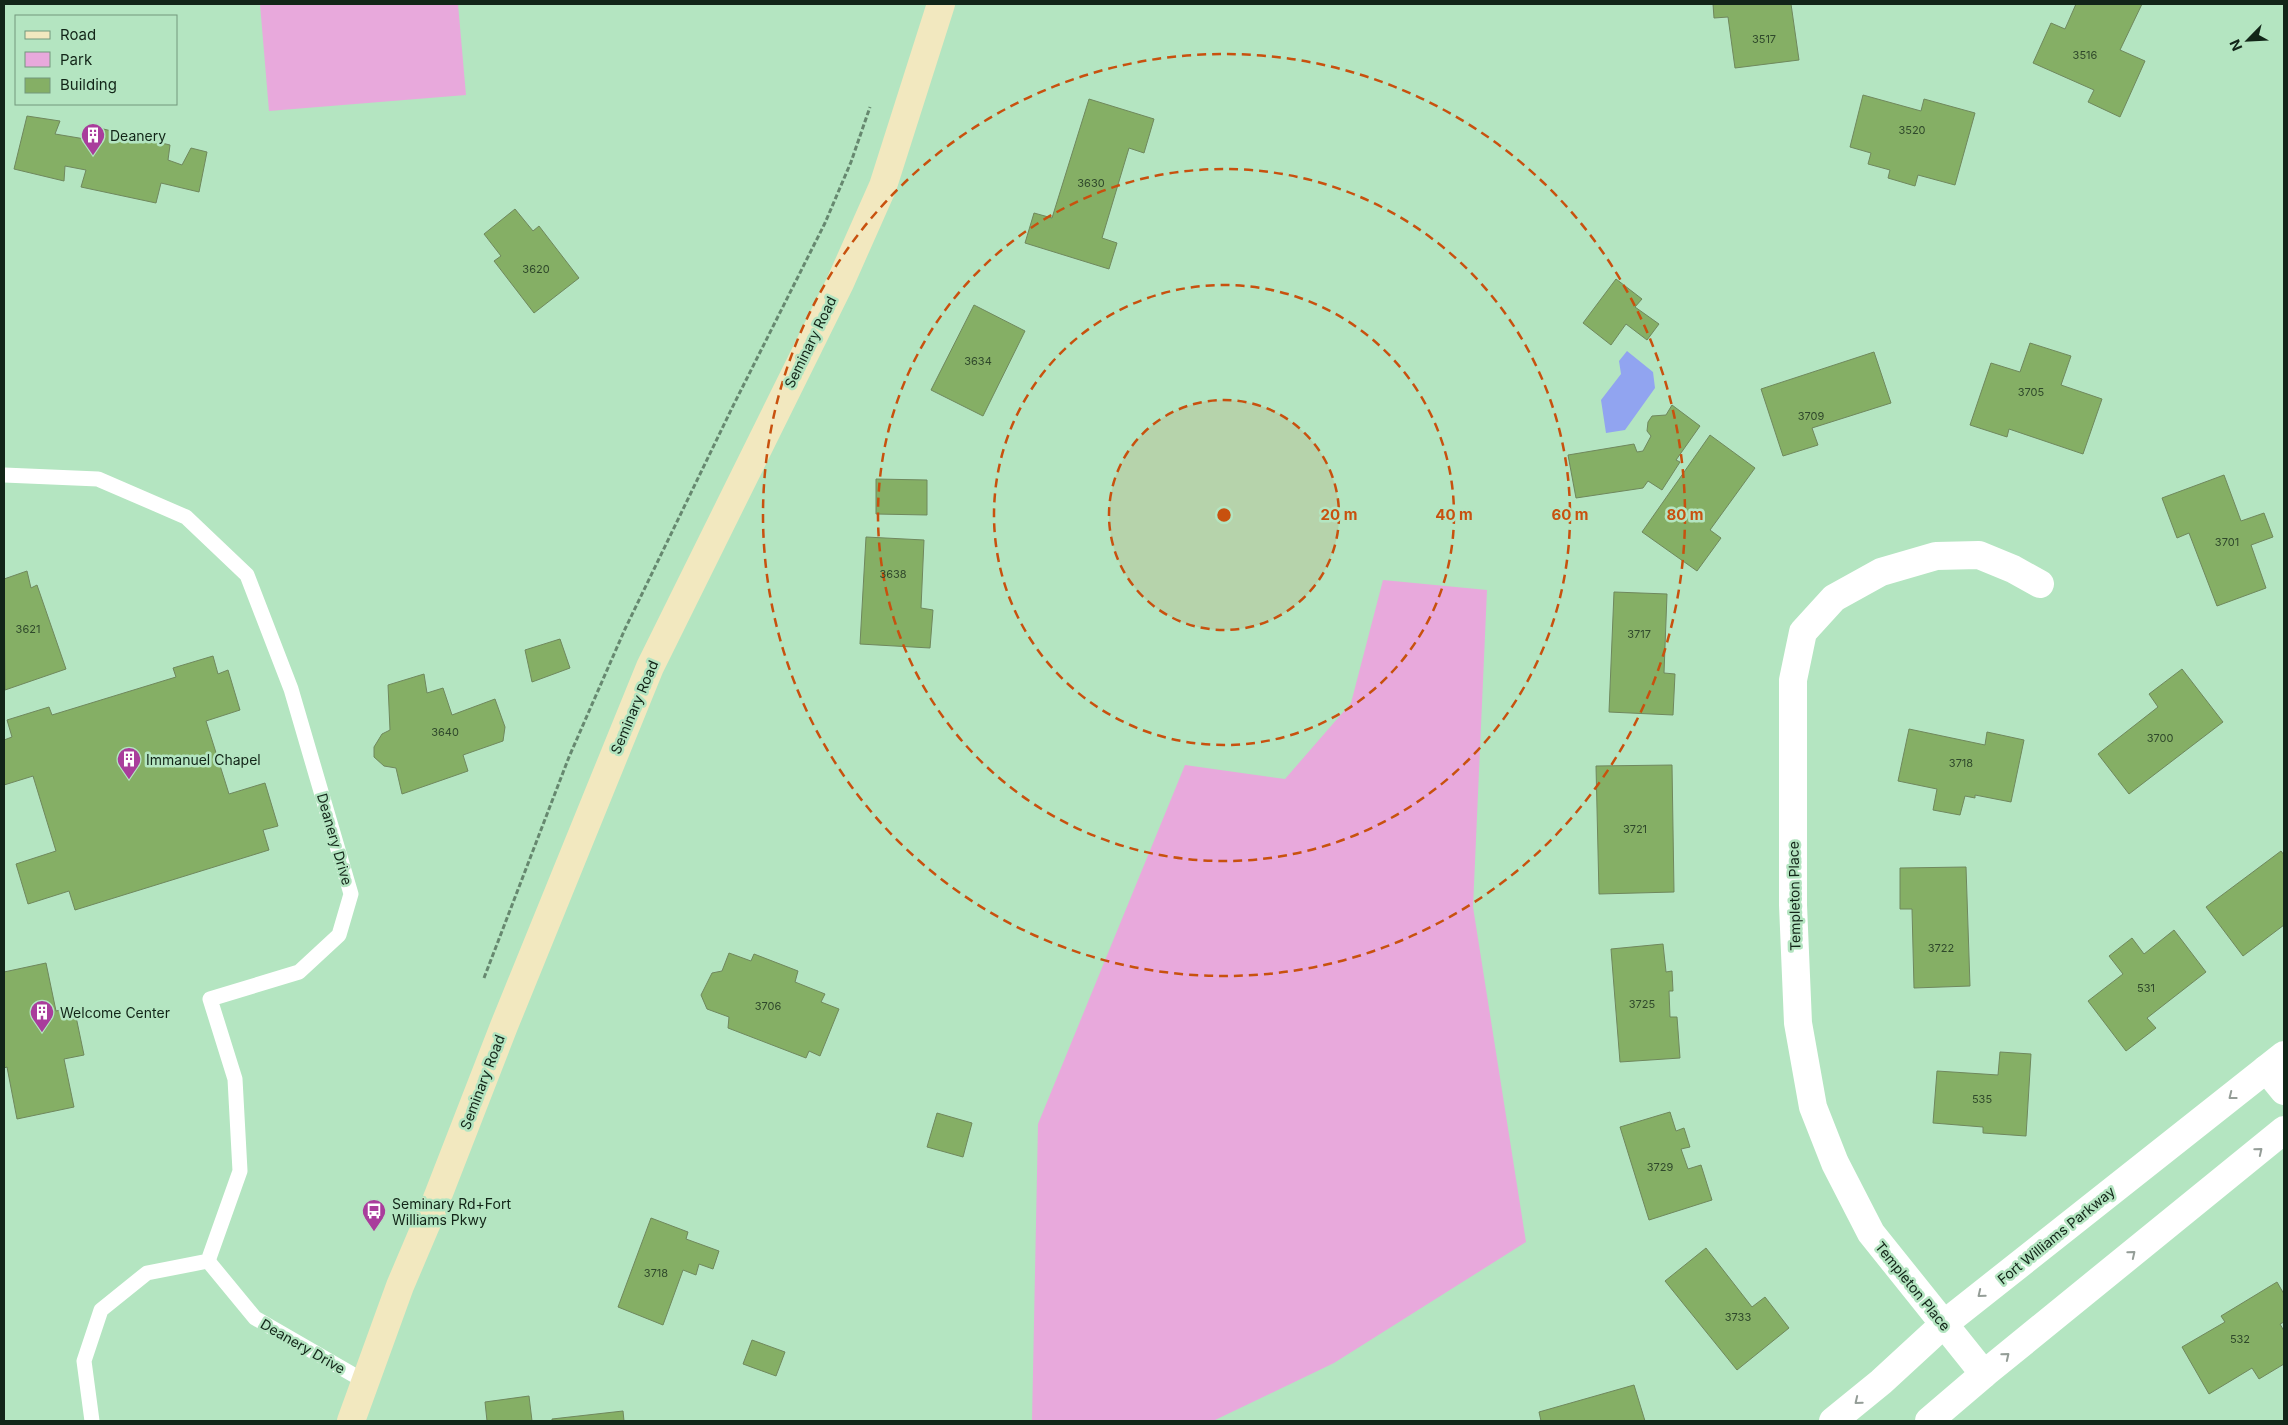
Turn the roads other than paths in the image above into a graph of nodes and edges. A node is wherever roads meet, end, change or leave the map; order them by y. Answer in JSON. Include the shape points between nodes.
{"nodes":[{"id":1,"x":941,"y":4,"type":"edge"},
{"id":2,"x":4,"y":475,"type":"edge"},
{"id":3,"x":2040,"y":584,"type":"dead end"},
{"id":4,"x":2275,"y":1062,"type":"edge"},
{"id":5,"x":2284,"y":1091,"type":"edge"},
{"id":6,"x":2284,"y":1130,"type":"edge"},
{"id":7,"x":208,"y":1261,"type":"junction"},
{"id":8,"x":1944,"y":1324,"type":"junction"},
{"id":9,"x":1984,"y":1374,"type":"junction"},
{"id":10,"x":364,"y":1381,"type":"junction"},
{"id":11,"x":92,"y":1421,"type":"edge"},
{"id":12,"x":351,"y":1421,"type":"edge"},
{"id":13,"x":1833,"y":1421,"type":"edge"},
{"id":14,"x":1929,"y":1421,"type":"edge"}],
"edges":[{"from":1,"to":10,"type":"main road","name":"Seminary Road","via":[[883,186],[840,283],[650,667]]},
{"from":2,"to":7,"type":"lane","name":"Deanery Drive","via":[[98,479],[186,516],[247,575],[291,690],[351,894],[339,936],[299,972],[210,1000],[235,1079],[240,1171]]},
{"from":3,"to":8,"type":"street","name":"Templeton Place","via":[[2014,569],[1978,555],[1936,556],[1881,572],[1834,598],[1803,632],[1793,680],[1794,925],[1798,1023],[1813,1107],[1835,1163],[1871,1233]]},
{"from":4,"to":5,"type":"street"},
{"from":4,"to":8,"type":"street","name":"Fort Williams Parkway","one_way":true},
{"from":9,"to":6,"type":"street","one_way":true},
{"from":7,"to":10,"type":"lane","name":"Deanery Drive","via":[[255,1318]]},
{"from":7,"to":11,"type":"lane","via":[[147,1273],[101,1310],[84,1361]]},
{"from":8,"to":9,"type":"street","name":"Templeton Place"},
{"from":8,"to":13,"type":"street","name":"Fort Williams Parkway","one_way":true},
{"from":9,"to":14,"type":"street"},
{"from":10,"to":12,"type":"main road","name":"Seminary Road"}]}
